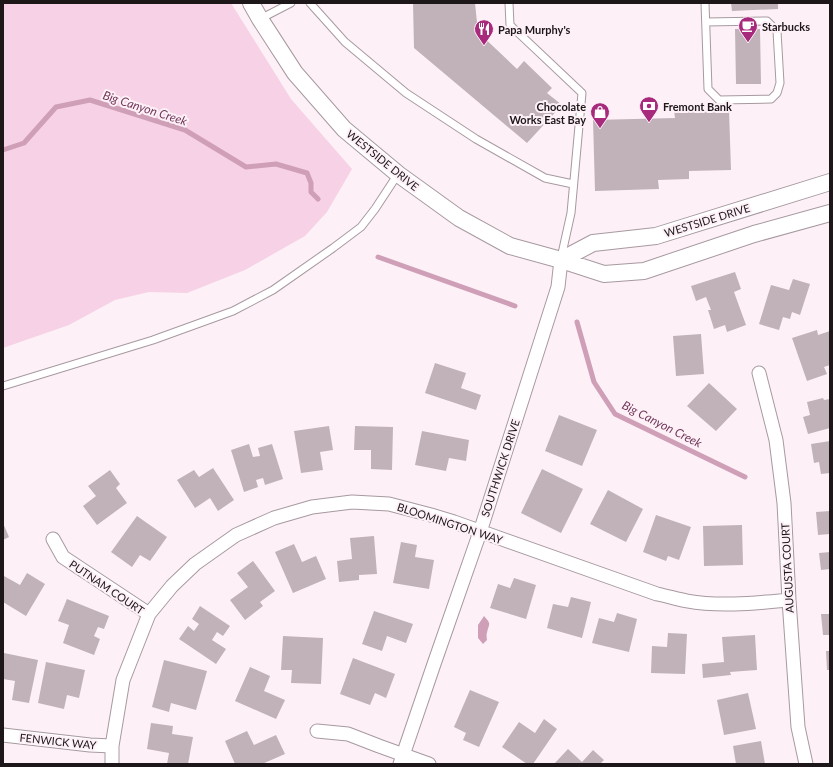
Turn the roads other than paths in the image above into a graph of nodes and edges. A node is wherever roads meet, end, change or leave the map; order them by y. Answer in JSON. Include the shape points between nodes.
{"nodes":[{"id":1,"x":251,"y":3,"type":"edge"},
{"id":2,"x":291,"y":3,"type":"edge"},
{"id":3,"x":310,"y":3,"type":"edge"},
{"id":4,"x":509,"y":3,"type":"edge"},
{"id":5,"x":705,"y":3,"type":"edge"},
{"id":6,"x":260,"y":19,"type":"junction"},
{"id":7,"x":706,"y":22,"type":"junction"},
{"id":8,"x":398,"y":174,"type":"junction"},
{"id":9,"x":830,"y":182,"type":"edge"},
{"id":10,"x":574,"y":184,"type":"junction"},
{"id":11,"x":830,"y":213,"type":"edge"},
{"id":12,"x":561,"y":260,"type":"junction"},
{"id":13,"x":759,"y":373,"type":"dead end"},
{"id":14,"x":3,"y":386,"type":"edge"},
{"id":15,"x":480,"y":532,"type":"junction"},
{"id":16,"x":53,"y":539,"type":"dead end"},
{"id":17,"x":789,"y":600,"type":"junction"},
{"id":18,"x":149,"y":614,"type":"junction"},
{"id":19,"x":317,"y":731,"type":"dead end"},
{"id":20,"x":3,"y":736,"type":"edge"},
{"id":21,"x":112,"y":746,"type":"junction"},
{"id":22,"x":402,"y":759,"type":"edge"},
{"id":23,"x":112,"y":764,"type":"edge"},
{"id":24,"x":430,"y":764,"type":"edge"},
{"id":25,"x":806,"y":764,"type":"edge"}],
"edges":[{"from":1,"to":6,"type":"street","name":"WESTSIDE DRIVE"},
{"from":2,"to":6,"type":"lane"},
{"from":3,"to":10,"type":"lane","via":[[345,42],[406,93],[476,139],[545,178]]},
{"from":4,"to":10,"type":"lane","via":[[510,25],[582,93]]},
{"from":5,"to":7,"type":"lane"},
{"from":6,"to":8,"type":"street","name":"WESTSIDE DRIVE","via":[[296,73],[344,129]]},
{"from":7,"to":7,"type":"lane","via":[[708,89],[719,100],[772,99],[780,83],[777,31],[767,21]]},
{"from":8,"to":12,"type":"street","name":"WESTSIDE DRIVE","via":[[459,218],[510,246]]},
{"from":8,"to":14,"type":"lane","via":[[361,227],[273,290],[233,311],[153,340]]},
{"from":9,"to":12,"type":"street","name":"WESTSIDE DRIVE","via":[[656,236],[593,243]]},
{"from":10,"to":12,"type":"lane"},
{"from":11,"to":12,"type":"street","name":"WESTSIDE DRIVE","via":[[754,234],[644,271],[604,274]]},
{"from":12,"to":15,"type":"street","name":"SOUTHWICK DRIVE","via":[[558,287]]},
{"from":13,"to":17,"type":"street","name":"AUGUSTA COURT","via":[[776,440],[784,503]]},
{"from":15,"to":17,"type":"street","name":"BLOOMINGTON WAY","via":[[657,594],[688,601],[717,604]]},
{"from":15,"to":18,"type":"street","name":"BLOOMINGTON WAY","via":[[389,504],[352,502],[312,507],[274,518],[236,535],[195,564],[172,586]]},
{"from":15,"to":22,"type":"street","name":"SOUTHWICK DRIVE"},
{"from":16,"to":18,"type":"street","name":"PUTNAM COURT","via":[[63,557]]},
{"from":17,"to":25,"type":"street","name":"AUGUSTA COURT","via":[[798,727]]},
{"from":18,"to":21,"type":"street","name":"BLOOMINGTON WAY","via":[[123,680]]},
{"from":19,"to":22,"type":"street","via":[[348,734]]},
{"from":20,"to":21,"type":"street","name":"FENWICK WAY"},
{"from":21,"to":23,"type":"street","name":"BLOOMINGTON WAY"},
{"from":22,"to":24,"type":"street"}]}
